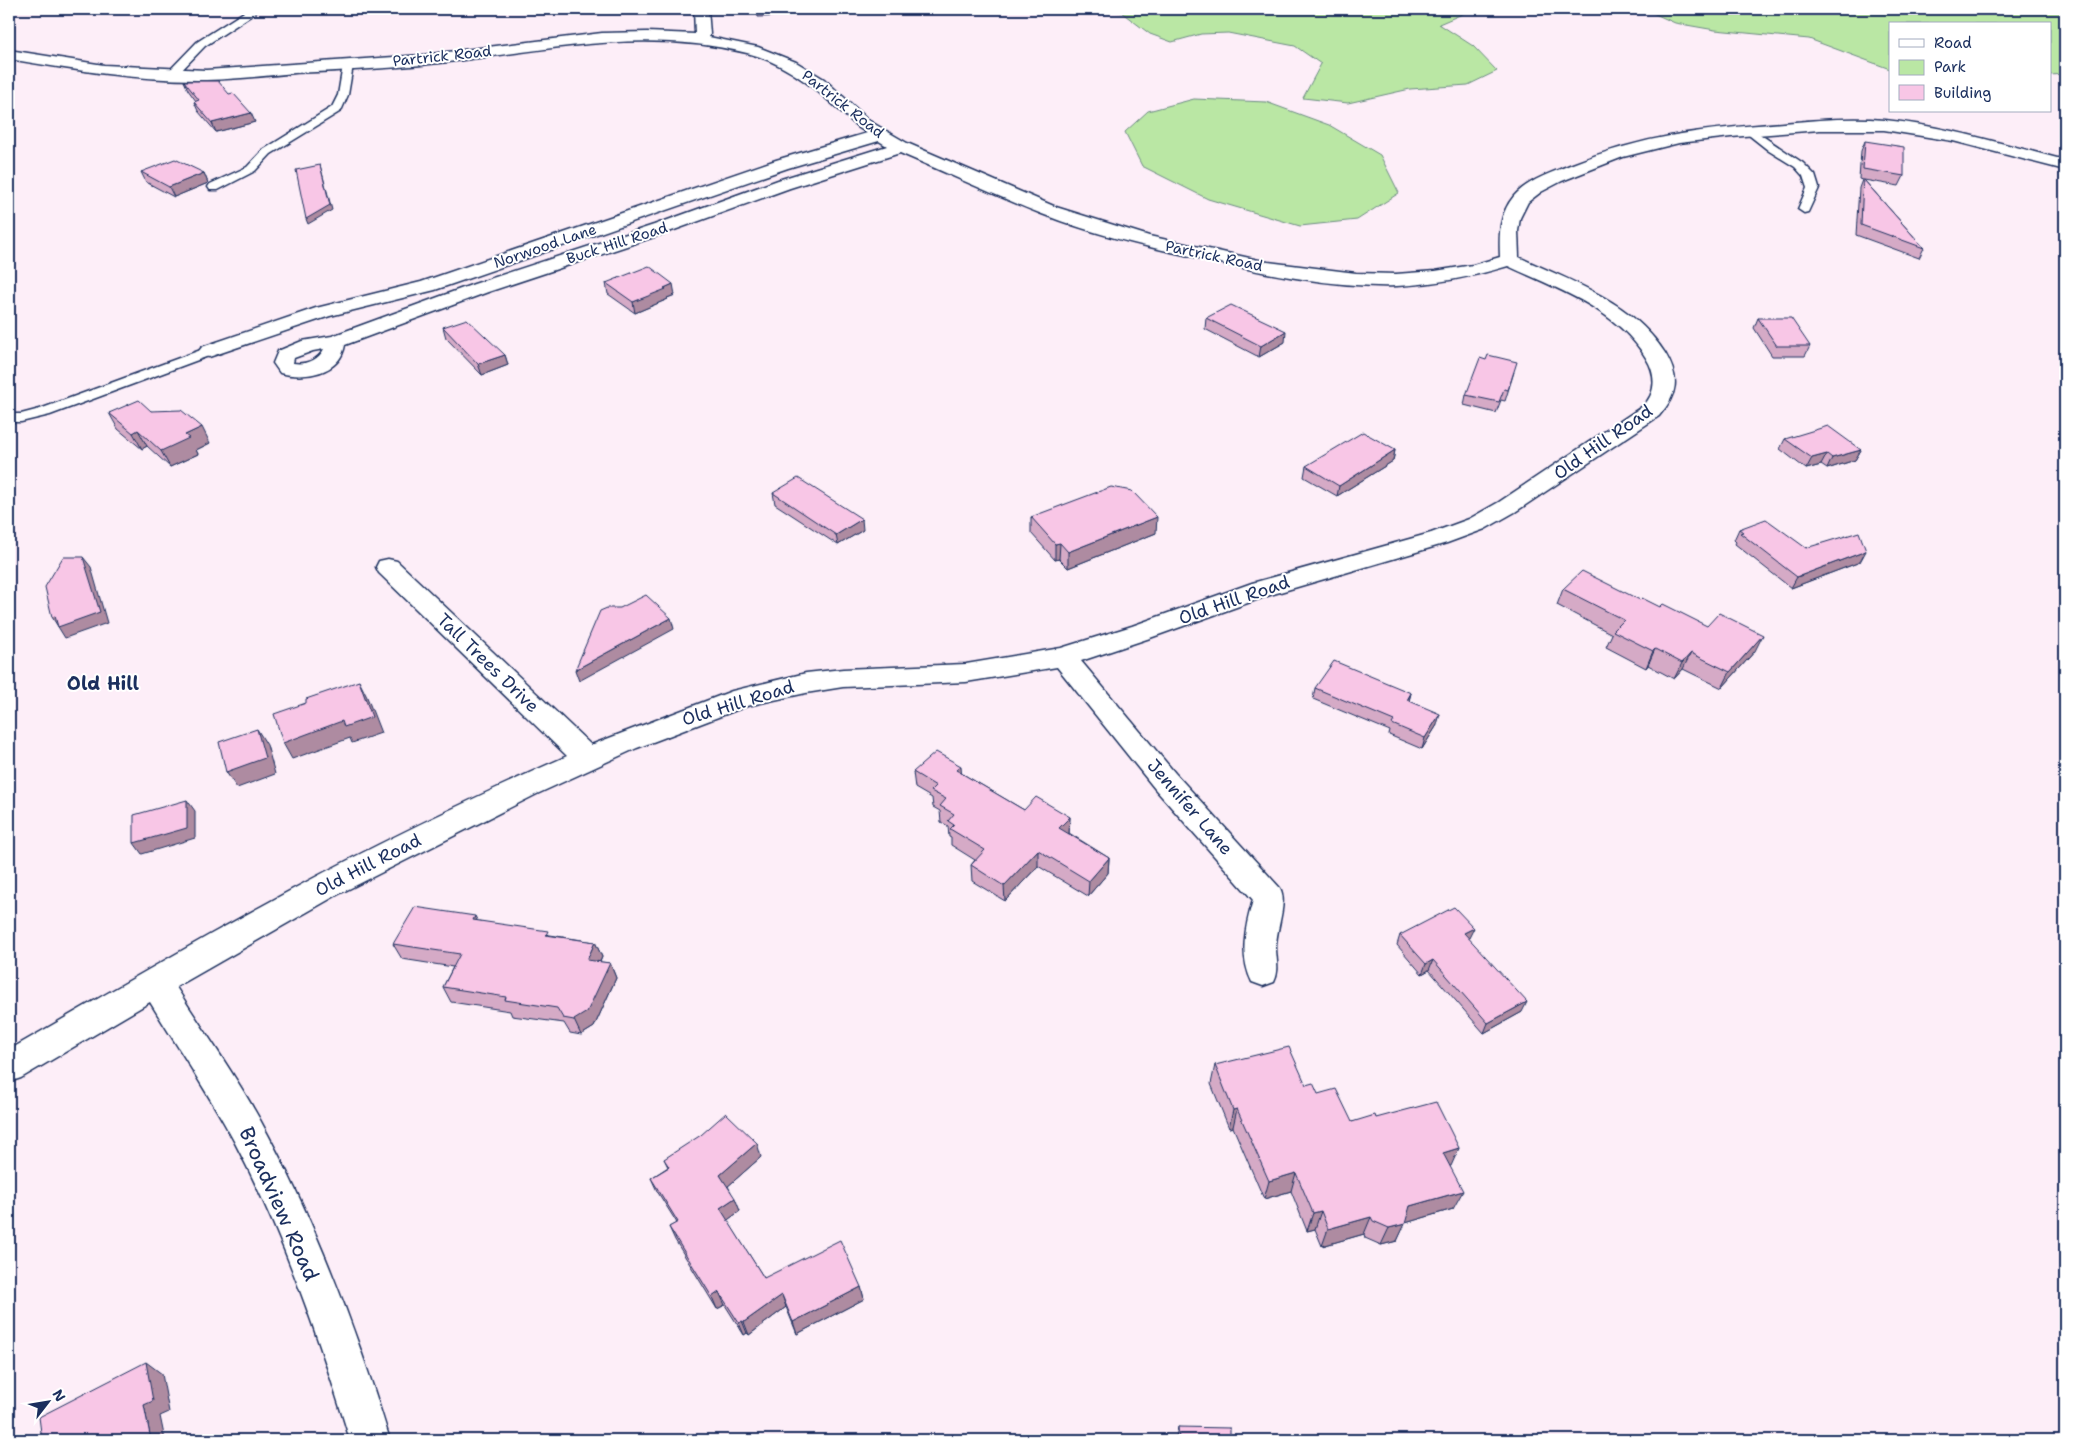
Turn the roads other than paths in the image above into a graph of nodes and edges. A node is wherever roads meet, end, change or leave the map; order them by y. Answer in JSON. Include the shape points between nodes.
{"nodes":[{"id":1,"x":247,"y":9,"type":"edge"},
{"id":2,"x":701,"y":9,"type":"edge"},
{"id":3,"x":699,"y":39,"type":"junction"},
{"id":4,"x":9,"y":55,"type":"edge"},
{"id":5,"x":348,"y":65,"type":"junction"},
{"id":6,"x":172,"y":74,"type":"junction"},
{"id":7,"x":1749,"y":130,"type":"junction"},
{"id":8,"x":880,"y":135,"type":"junction"},
{"id":9,"x":901,"y":147,"type":"junction"},
{"id":10,"x":2065,"y":165,"type":"edge"},
{"id":11,"x":214,"y":187,"type":"dead end"},
{"id":12,"x":1804,"y":209,"type":"dead end"},
{"id":13,"x":1510,"y":260,"type":"junction"},
{"id":14,"x":335,"y":342,"type":"dead end"},
{"id":15,"x":209,"y":351,"type":"joint"},
{"id":16,"x":9,"y":418,"type":"edge"},
{"id":17,"x":388,"y":567,"type":"dead end"},
{"id":18,"x":1063,"y":657,"type":"junction"},
{"id":19,"x":588,"y":758,"type":"junction"},
{"id":20,"x":1263,"y":972,"type":"dead end"},
{"id":21,"x":156,"y":983,"type":"junction"},
{"id":22,"x":9,"y":1067,"type":"edge"},
{"id":23,"x":370,"y":1440,"type":"edge"}],
"edges":[{"from":1,"to":6,"type":"lane","via":[[250,13],[200,44]]},
{"from":2,"to":3,"type":"street","via":[[703,34]]},
{"from":3,"to":5,"type":"street","name":"Partrick Road","via":[[602,37],[437,58]]},
{"from":3,"to":8,"type":"street","name":"Partrick Road","via":[[753,50],[791,65],[818,82]]},
{"from":4,"to":6,"type":"street","name":"Partrick Road","via":[[79,67]]},
{"from":5,"to":6,"type":"street","name":"Partrick Road","via":[[243,73]]},
{"from":5,"to":11,"type":"lane","via":[[337,109],[267,152],[251,169]]},
{"from":7,"to":10,"type":"street","via":[[1834,124],[1883,125],[1955,137]]},
{"from":7,"to":12,"type":"lane","via":[[1799,164],[1809,175],[1813,188]]},
{"from":7,"to":13,"type":"street","via":[[1642,146],[1549,181],[1526,195],[1513,213],[1509,235]]},
{"from":8,"to":9,"type":"street","name":"Partrick Road"},
{"from":8,"to":15,"type":"street","name":"Norwood Lane","via":[[782,164],[428,286],[323,312]]},
{"from":9,"to":13,"type":"street","name":"Partrick Road","via":[[1082,223],[1251,265],[1332,277],[1396,280],[1448,275]]},
{"from":9,"to":14,"type":"street","name":"Buck Hill Road","via":[[481,288]]},
{"from":13,"to":18,"type":"street","name":"Old Hill Road","via":[[1596,302],[1633,328],[1652,350],[1663,370],[1664,394],[1657,405],[1526,496],[1477,524],[1261,589]]},
{"from":15,"to":16,"type":"lane","via":[[45,412]]},
{"from":17,"to":19,"type":"street","name":"Tall Trees Drive"},
{"from":18,"to":19,"type":"street","name":"Old Hill Road","via":[[966,673],[843,678],[784,687],[702,712]]},
{"from":18,"to":20,"type":"street","name":"Jennifer Lane","via":[[1165,781],[1269,897],[1258,951]]},
{"from":19,"to":21,"type":"street","name":"Old Hill Road","via":[[326,886]]},
{"from":21,"to":22,"type":"street","name":"Old Hill Road"},
{"from":21,"to":23,"type":"street","name":"Broadview Road","via":[[246,1129],[289,1215],[350,1372]]}]}
